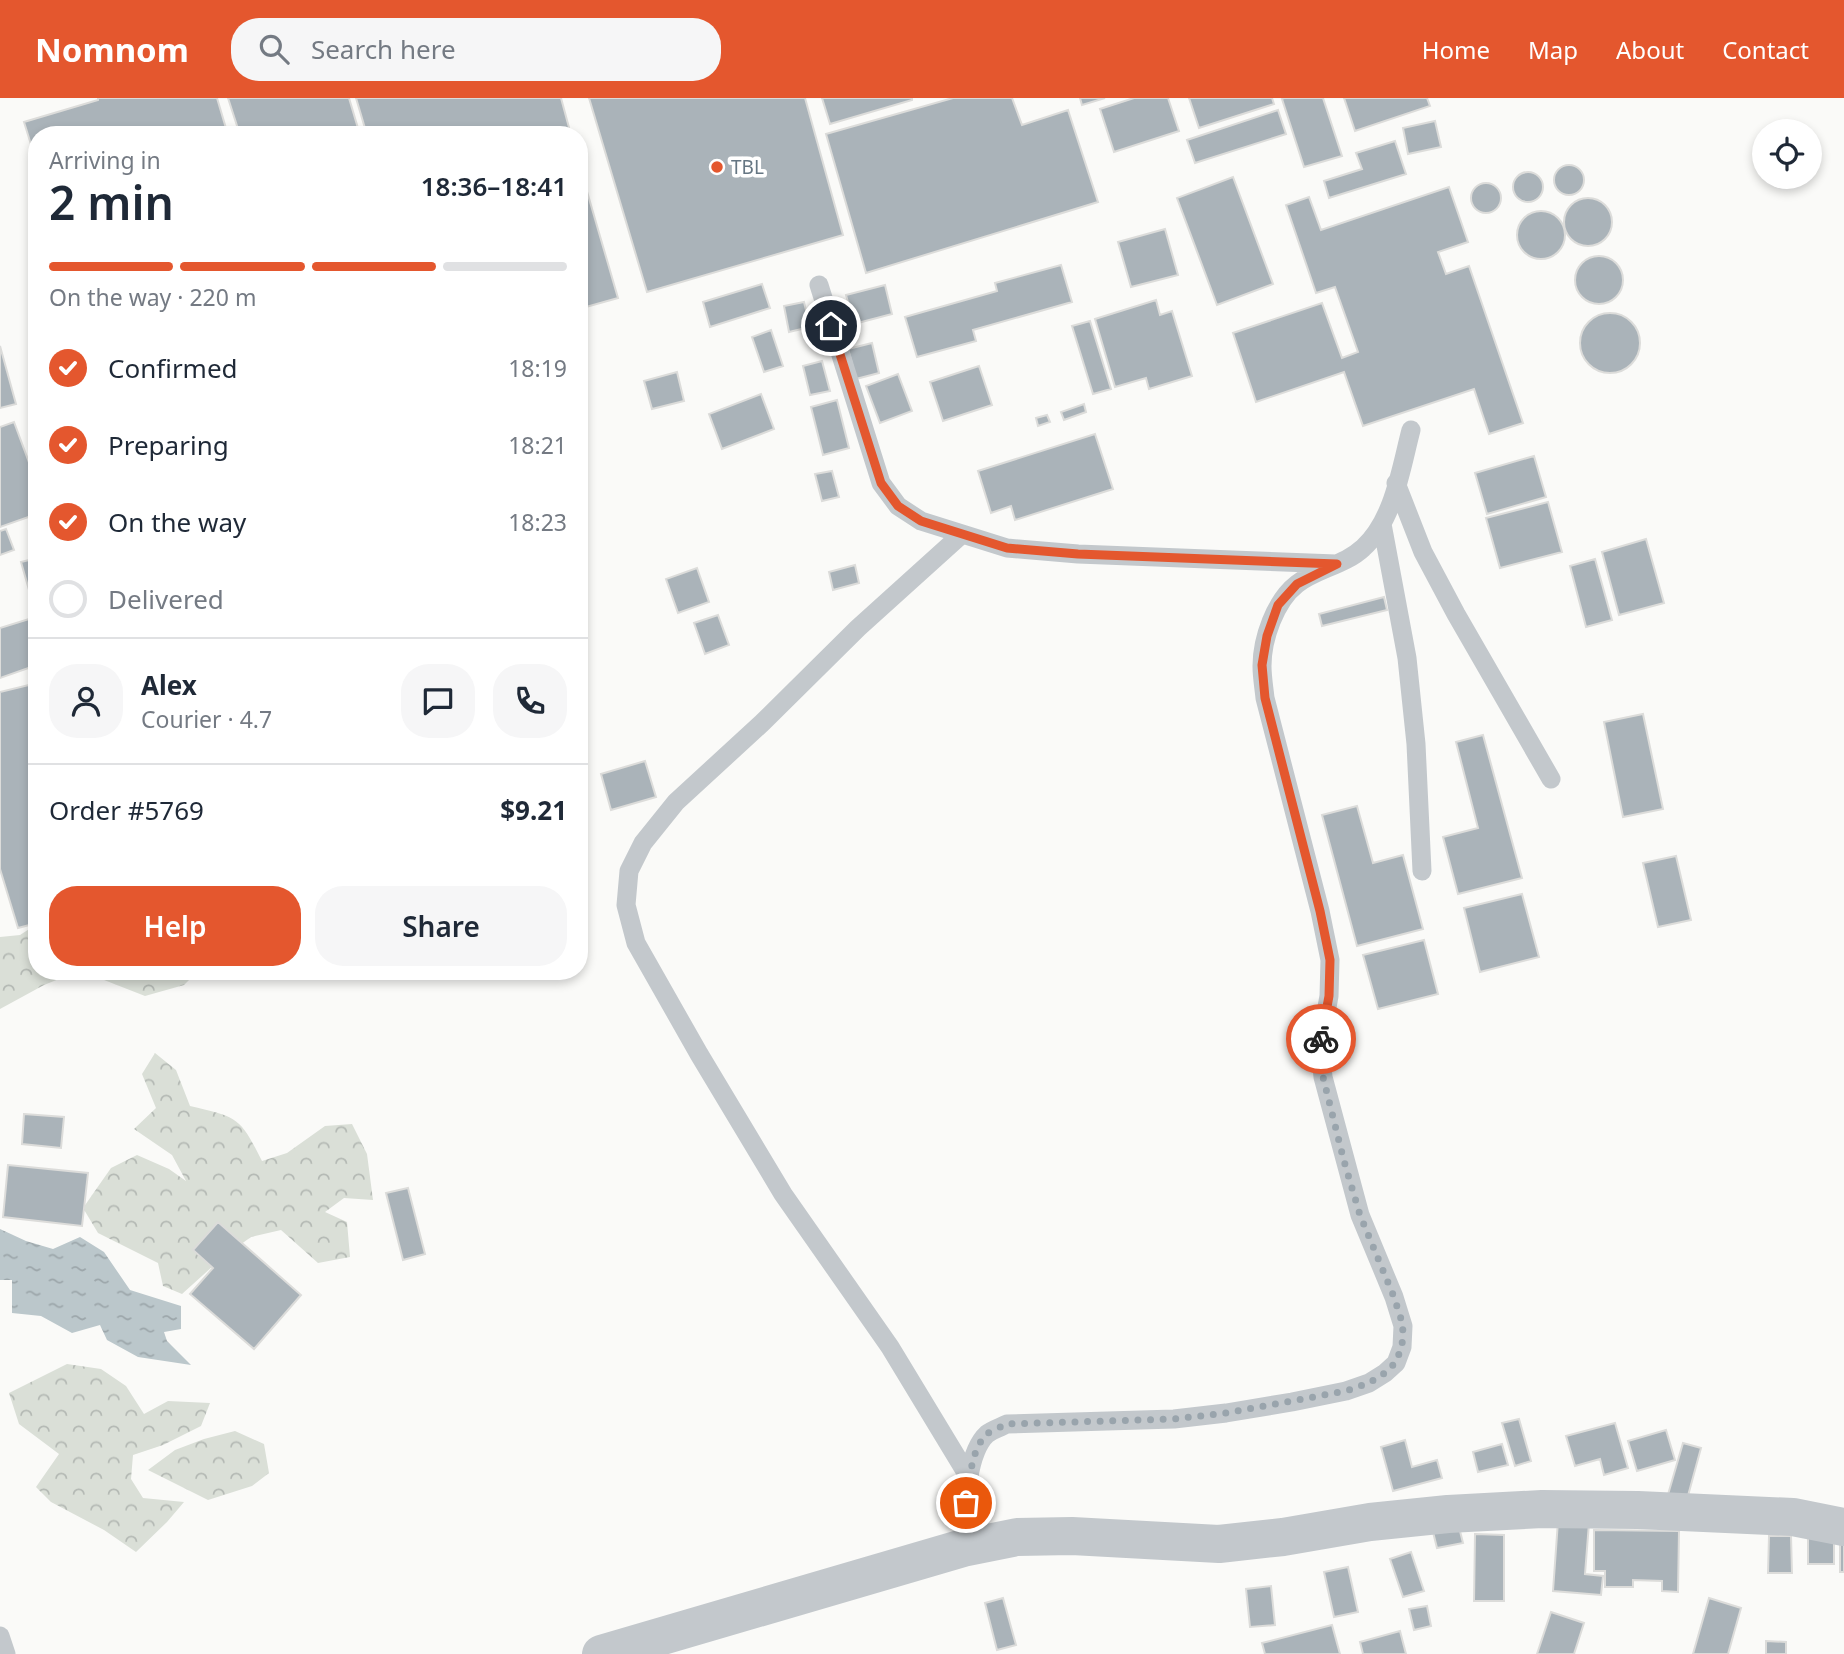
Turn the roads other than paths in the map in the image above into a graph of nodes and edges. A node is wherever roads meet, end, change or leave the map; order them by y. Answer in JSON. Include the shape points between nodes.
{"nodes":[{"id":1,"x":819,"y":285,"type":"dead end"},
{"id":2,"x":1411,"y":430,"type":"dead end"},
{"id":3,"x":1396,"y":483,"type":"junction"},
{"id":4,"x":1382,"y":524,"type":"junction"},
{"id":5,"x":961,"y":535,"type":"junction"},
{"id":6,"x":1337,"y":564,"type":"junction"},
{"id":7,"x":1551,"y":779,"type":"dead end"},
{"id":8,"x":1422,"y":871,"type":"dead end"},
{"id":9,"x":970,"y":1479,"type":"junction"},
{"id":10,"x":1844,"y":1527,"type":"edge"},
{"id":11,"x":963,"y":1548,"type":"junction"},
{"id":12,"x":0,"y":1636,"type":"edge"},
{"id":13,"x":6,"y":1654,"type":"edge"},
{"id":14,"x":601,"y":1654,"type":"edge"}],
"edges":[{"from":1,"to":5,"type":"lane","via":[[881,483],[898,506],[921,521]]},
{"from":2,"to":3,"type":"lane"},
{"from":3,"to":4,"type":"lane"},
{"from":3,"to":7,"type":"lane","via":[[1423,552]]},
{"from":4,"to":6,"type":"lane","via":[[1363,549]]},
{"from":4,"to":8,"type":"lane","via":[[1416,744]]},
{"from":5,"to":6,"type":"lane","via":[[1007,548],[1078,554]]},
{"from":5,"to":9,"type":"lane","via":[[676,802],[643,843],[629,871],[626,905],[636,943],[699,1054],[783,1194],[890,1347]]},
{"from":6,"to":9,"type":"lane","via":[[1297,584],[1278,605],[1262,665],[1265,698],[1330,960],[1320,1046],[1323,1077],[1360,1215],[1403,1325],[1402,1347],[1390,1368],[1369,1383],[1292,1402],[1174,1419],[1007,1424],[987,1434],[977,1449]]},
{"from":9,"to":11,"type":"lane"},
{"from":10,"to":11,"type":"street","via":[[1793,1517],[1542,1509],[1370,1522],[1219,1544],[1072,1536],[1017,1537]]},
{"from":11,"to":14,"type":"street"},
{"from":12,"to":13,"type":"lane"}]}
